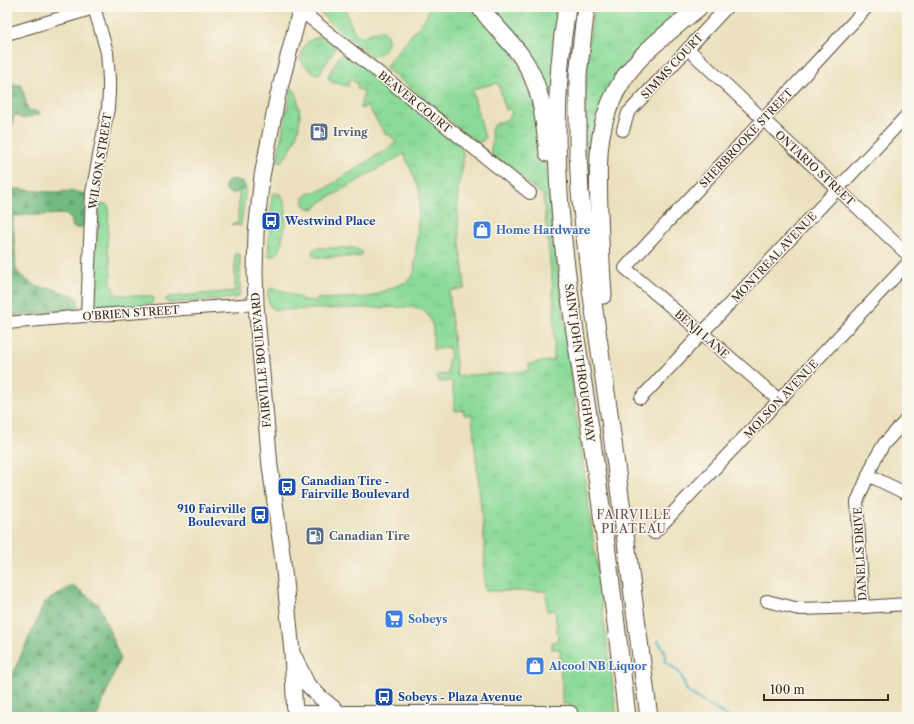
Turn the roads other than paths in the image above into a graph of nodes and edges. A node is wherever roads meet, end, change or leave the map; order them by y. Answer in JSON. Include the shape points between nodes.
{"nodes":[{"id":1,"x":94,"y":7,"type":"edge"},
{"id":2,"x":480,"y":7,"type":"edge"},
{"id":3,"x":567,"y":7,"type":"edge"},
{"id":4,"x":586,"y":7,"type":"edge"},
{"id":5,"x":699,"y":7,"type":"edge"},
{"id":6,"x":727,"y":7,"type":"edge"},
{"id":7,"x":867,"y":7,"type":"edge"},
{"id":8,"x":300,"y":9,"type":"edge"},
{"id":9,"x":7,"y":34,"type":"edge"},
{"id":10,"x":688,"y":49,"type":"junction"},
{"id":11,"x":907,"y":115,"type":"edge"},
{"id":12,"x":764,"y":119,"type":"junction"},
{"id":13,"x":623,"y":130,"type":"dead end"},
{"id":14,"x":838,"y":189,"type":"junction"},
{"id":15,"x":530,"y":193,"type":"dead end"},
{"id":16,"x":907,"y":254,"type":"edge"},
{"id":17,"x":907,"y":264,"type":"edge"},
{"id":18,"x":625,"y":268,"type":"joint"},
{"id":19,"x":570,"y":296,"type":"junction"},
{"id":20,"x":256,"y":304,"type":"junction"},
{"id":21,"x":87,"y":316,"type":"junction"},
{"id":22,"x":7,"y":323,"type":"edge"},
{"id":23,"x":702,"y":333,"type":"junction"},
{"id":24,"x":641,"y":398,"type":"dead end"},
{"id":25,"x":779,"y":400,"type":"junction"},
{"id":26,"x":907,"y":419,"type":"edge"},
{"id":27,"x":611,"y":427,"type":"junction"},
{"id":28,"x":868,"y":476,"type":"junction"},
{"id":29,"x":907,"y":493,"type":"edge"},
{"id":30,"x":654,"y":533,"type":"dead end"},
{"id":31,"x":766,"y":601,"type":"dead end"},
{"id":32,"x":907,"y":604,"type":"edge"},
{"id":33,"x":863,"y":607,"type":"junction"},
{"id":34,"x":292,"y":652,"type":"junction"},
{"id":35,"x":571,"y":712,"type":"dead end"},
{"id":36,"x":295,"y":714,"type":"edge"},
{"id":37,"x":334,"y":714,"type":"edge"},
{"id":38,"x":627,"y":717,"type":"edge"},
{"id":39,"x":649,"y":717,"type":"edge"}],
"edges":[{"from":1,"to":9,"type":"street"},
{"from":1,"to":21,"type":"street","name":"WILSON STREET","via":[[107,52],[109,86],[108,108],[92,193]]},
{"from":2,"to":19,"type":"highway","via":[[529,68],[542,104],[552,196]]},
{"from":3,"to":19,"type":"highway","name":"SAINT JOHN THROUGHWAY","via":[[557,105],[559,193]]},
{"from":4,"to":27,"type":"highway","name":"SAINT JOHN THROUGHWAY","via":[[578,75],[579,184]]},
{"from":5,"to":27,"type":"highway","via":[[652,46],[632,67],[612,101],[603,123],[598,163],[600,263]]},
{"from":6,"to":10,"type":"street","name":"SIMMS COURT"},
{"from":7,"to":12,"type":"street","name":"SHERBROOKE STREET"},
{"from":8,"to":15,"type":"street","name":"BEAVER COURT"},
{"from":8,"to":20,"type":"main road","name":"FAIRVILLE BOULEVARD","via":[[277,99],[262,176],[256,233]]},
{"from":10,"to":12,"type":"street","name":"ONTARIO STREET"},
{"from":10,"to":13,"type":"street","name":"SIMMS COURT","via":[[628,113]]},
{"from":11,"to":14,"type":"street","name":"MONTREAL AVENUE"},
{"from":12,"to":14,"type":"street","name":"ONTARIO STREET"},
{"from":12,"to":18,"type":"street","name":"SHERBROOKE STREET"},
{"from":14,"to":16,"type":"street","name":"ONTARIO STREET"},
{"from":14,"to":23,"type":"street","name":"MONTREAL AVENUE"},
{"from":17,"to":25,"type":"street","name":"MOLSON AVENUE"},
{"from":18,"to":23,"type":"street","name":"BENJI LANE"},
{"from":19,"to":38,"type":"highway","name":"SAINT JOHN THROUGHWAY","via":[[607,552]]},
{"from":20,"to":21,"type":"street","name":"O'BRIEN STREET"},
{"from":20,"to":34,"type":"main road","name":"FAIRVILLE BOULEVARD","via":[[270,466]]},
{"from":21,"to":22,"type":"street","name":"O'BRIEN STREET"},
{"from":23,"to":24,"type":"street","name":"MONTREAL AVENUE"},
{"from":23,"to":25,"type":"street","name":"BENJI LANE"},
{"from":25,"to":30,"type":"street","name":"MOLSON AVENUE"},
{"from":26,"to":28,"type":"street","name":"DANELLS DRIVE","via":[[884,444]]},
{"from":27,"to":39,"type":"highway","name":"SAINT JOHN THROUGHWAY"},
{"from":28,"to":29,"type":"street"},
{"from":28,"to":33,"type":"street","name":"DANELLS DRIVE","via":[[857,502]]},
{"from":31,"to":33,"type":"street","via":[[799,609]]},
{"from":32,"to":33,"type":"street"},
{"from":34,"to":36,"type":"main road","name":"FAIRVILLE BOULEVARD"},
{"from":34,"to":37,"type":"main road","via":[[307,684]]},
{"from":35,"to":37,"type":"street"},
{"from":36,"to":37,"type":"street"}]}
